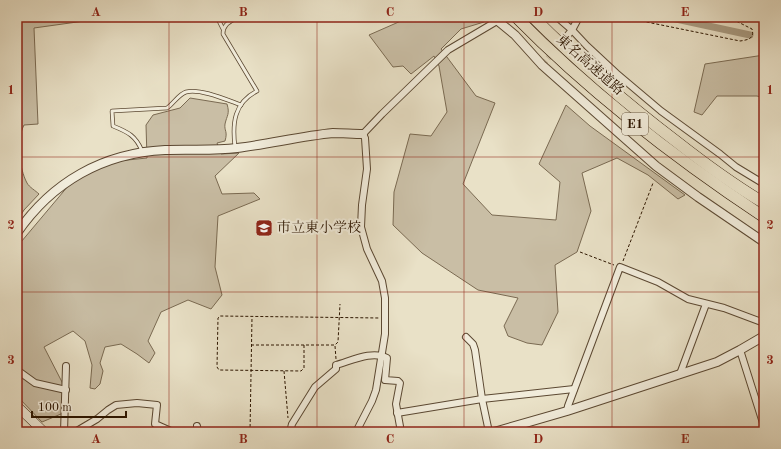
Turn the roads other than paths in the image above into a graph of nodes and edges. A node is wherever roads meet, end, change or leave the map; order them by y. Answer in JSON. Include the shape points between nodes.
{"nodes":[{"id":1,"x":217,"y":17,"type":"edge"},
{"id":2,"x":238,"y":17,"type":"edge"},
{"id":3,"x":516,"y":17,"type":"edge"},
{"id":4,"x":533,"y":17,"type":"edge"},
{"id":5,"x":557,"y":17,"type":"edge"},
{"id":6,"x":579,"y":17,"type":"edge"},
{"id":7,"x":495,"y":19,"type":"edge"},
{"id":8,"x":223,"y":29,"type":"junction"},
{"id":9,"x":572,"y":30,"type":"junction"},
{"id":10,"x":566,"y":36,"type":"tunnel mouth"},
{"id":11,"x":241,"y":105,"type":"junction"},
{"id":12,"x":363,"y":134,"type":"junction"},
{"id":13,"x":235,"y":148,"type":"junction"},
{"id":14,"x":142,"y":152,"type":"junction"},
{"id":15,"x":764,"y":184,"type":"edge"},
{"id":16,"x":764,"y":203,"type":"edge"},
{"id":17,"x":764,"y":217,"type":"edge"},
{"id":18,"x":17,"y":232,"type":"edge"},
{"id":19,"x":764,"y":242,"type":"edge"},
{"id":20,"x":706,"y":304,"type":"junction"},
{"id":21,"x":764,"y":323,"type":"edge"},
{"id":22,"x":764,"y":336,"type":"edge"},
{"id":23,"x":466,"y":337,"type":"dead end"},
{"id":24,"x":740,"y":350,"type":"junction"},
{"id":25,"x":381,"y":355,"type":"junction"},
{"id":26,"x":66,"y":366,"type":"dead end"},
{"id":27,"x":17,"y":370,"type":"edge"},
{"id":28,"x":680,"y":374,"type":"junction"},
{"id":29,"x":574,"y":389,"type":"junction"},
{"id":30,"x":66,"y":390,"type":"junction"},
{"id":31,"x":482,"y":399,"type":"junction"},
{"id":32,"x":17,"y":406,"type":"edge"},
{"id":33,"x":567,"y":411,"type":"junction"},
{"id":34,"x":397,"y":413,"type":"junction"},
{"id":35,"x":764,"y":426,"type":"edge"},
{"id":36,"x":521,"y":429,"type":"edge"},
{"id":37,"x":44,"y":432,"type":"edge"},
{"id":38,"x":64,"y":432,"type":"edge"},
{"id":39,"x":75,"y":432,"type":"edge"},
{"id":40,"x":173,"y":432,"type":"edge"},
{"id":41,"x":290,"y":432,"type":"edge"},
{"id":42,"x":356,"y":432,"type":"edge"},
{"id":43,"x":401,"y":432,"type":"edge"},
{"id":44,"x":489,"y":432,"type":"edge"},
{"id":45,"x":494,"y":432,"type":"edge"}],
"edges":[{"from":1,"to":8,"type":"lane"},
{"from":2,"to":8,"type":"lane","via":[[225,24]]},
{"from":3,"to":17,"type":"highway","name":"東名高速道路","number":"E1","via":[[640,129]]},
{"from":4,"to":16,"type":"highway","name":"東名高速道路","number":"E1","via":[[643,116],[714,170]]},
{"from":5,"to":9,"type":"street"},
{"from":6,"to":9,"type":"street"},
{"from":7,"to":12,"type":"street","via":[[448,50]]},
{"from":7,"to":19,"type":"street","via":[[515,35],[542,65],[656,166]]},
{"from":8,"to":11,"type":"lane","via":[[223,34],[257,90]]},
{"from":9,"to":10,"type":"street"},
{"from":9,"to":15,"type":"street","via":[[616,73],[661,111],[736,167]]},
{"from":11,"to":13,"type":"lane","via":[[233,126]]},
{"from":11,"to":14,"type":"lane","via":[[196,91],[184,92],[167,108],[112,111],[113,126],[124,130],[138,141]]},
{"from":12,"to":13,"type":"street","via":[[333,133]]},
{"from":12,"to":25,"type":"street","via":[[367,169],[361,227],[366,249],[382,281],[385,298],[385,334]]},
{"from":13,"to":14,"type":"street"},
{"from":14,"to":18,"type":"street","via":[[113,159],[81,173],[48,196]]},
{"from":20,"to":21,"type":"street"},
{"from":20,"to":28,"type":"street"},
{"from":20,"to":29,"type":"street","via":[[688,299],[658,282],[620,267]]},
{"from":22,"to":24,"type":"street"},
{"from":23,"to":31,"type":"street","via":[[473,344]]},
{"from":24,"to":28,"type":"street","via":[[717,362]]},
{"from":24,"to":35,"type":"street"},
{"from":25,"to":34,"type":"street","via":[[387,358],[386,380],[400,383]]},
{"from":25,"to":41,"type":"street","via":[[336,365],[336,368],[315,387],[292,424]]},
{"from":25,"to":42,"type":"street","via":[[376,390]]},
{"from":26,"to":30,"type":"street"},
{"from":27,"to":30,"type":"street","via":[[35,383]]},
{"from":28,"to":33,"type":"street"},
{"from":29,"to":31,"type":"street"},
{"from":29,"to":33,"type":"street"},
{"from":30,"to":38,"type":"street"},
{"from":31,"to":34,"type":"street"},
{"from":31,"to":44,"type":"street"},
{"from":32,"to":37,"type":"main road"},
{"from":33,"to":36,"type":"street"},
{"from":34,"to":43,"type":"street"},
{"from":36,"to":45,"type":"street"},
{"from":39,"to":40,"type":"street","via":[[97,419],[112,406],[122,403],[157,405],[155,424]]}]}
